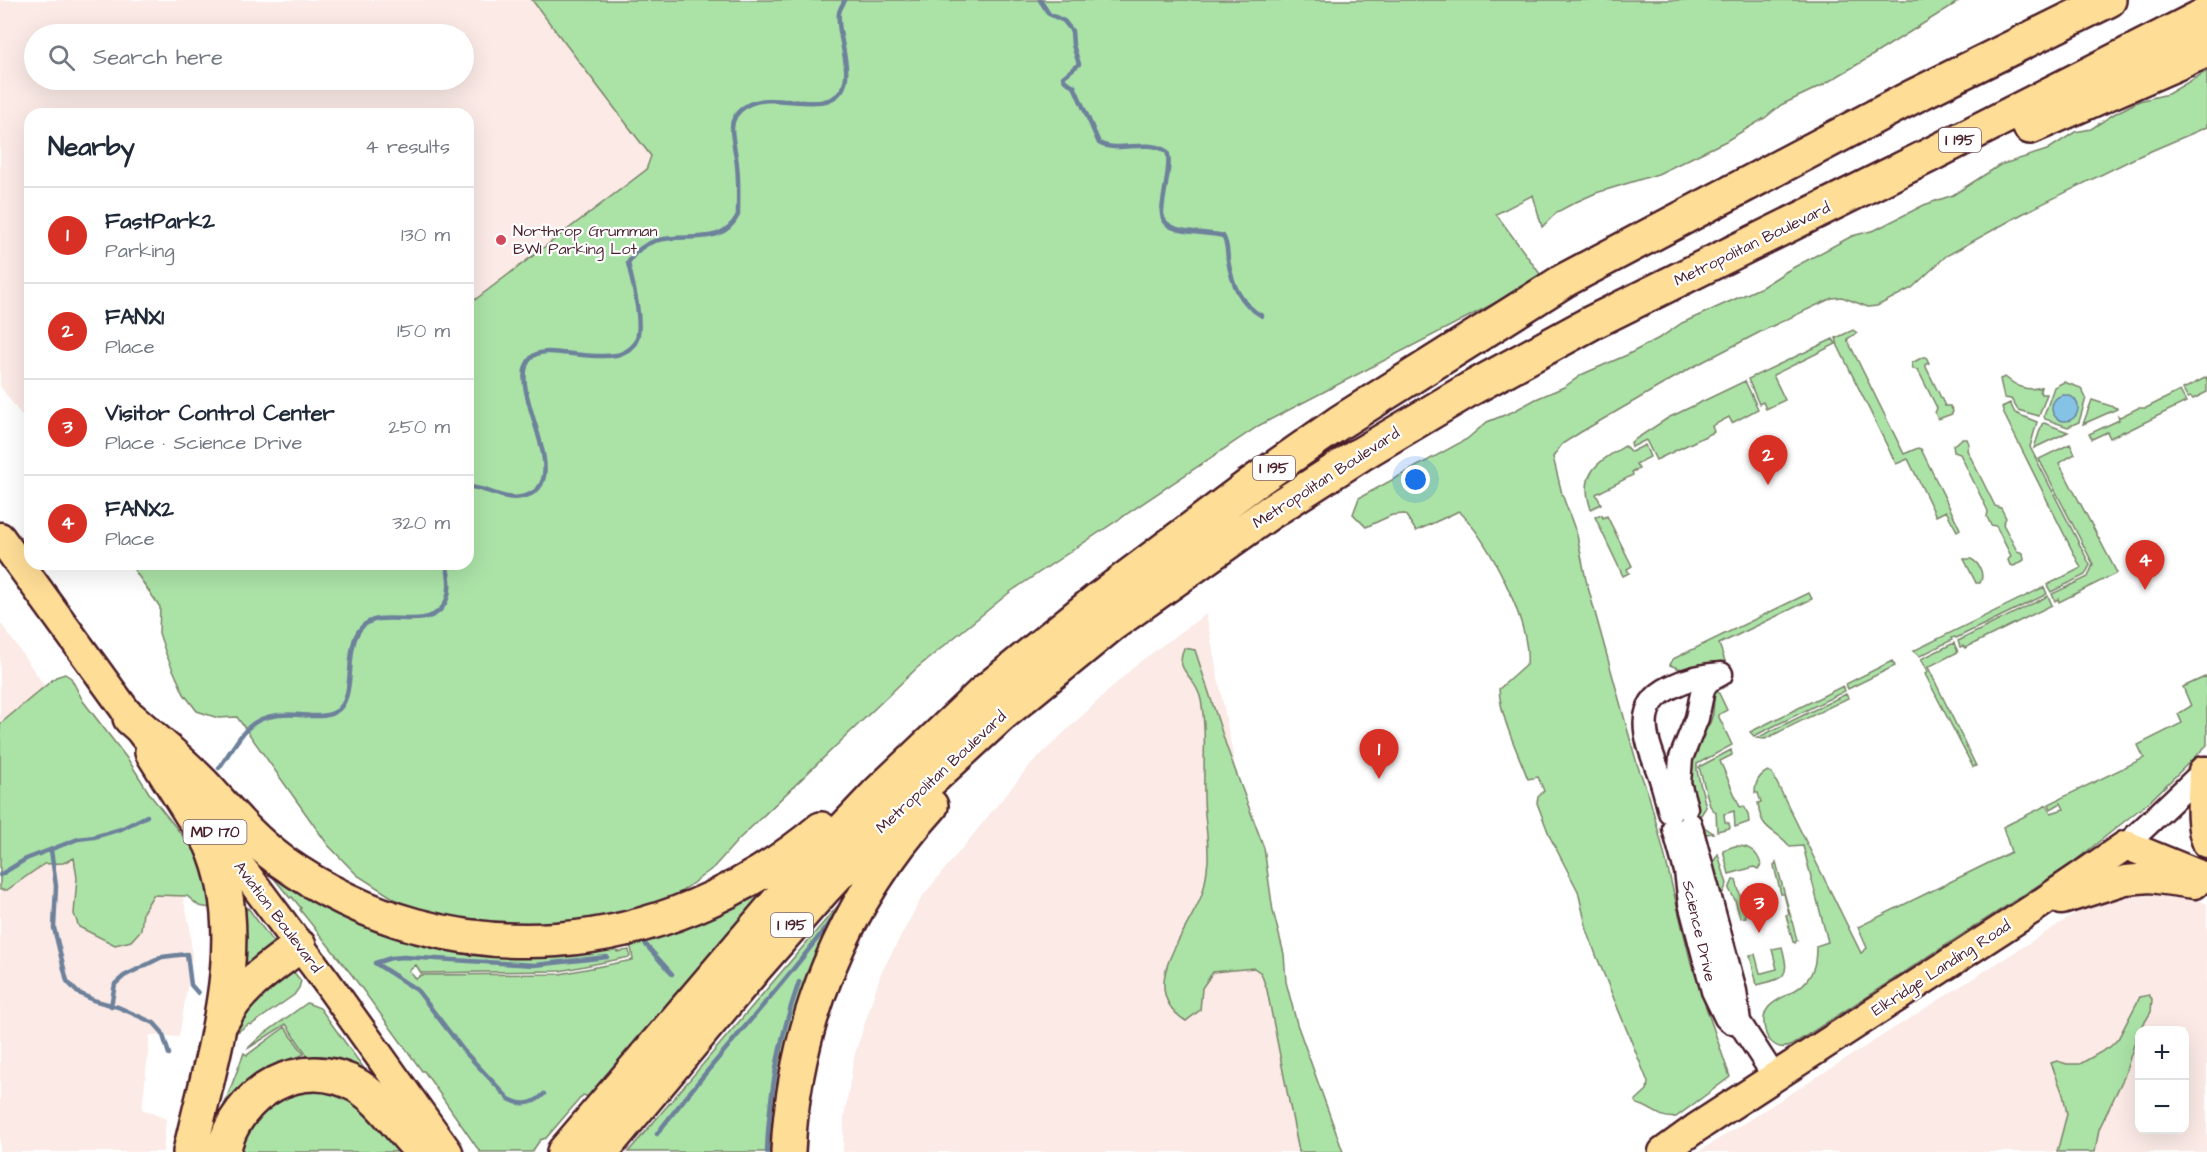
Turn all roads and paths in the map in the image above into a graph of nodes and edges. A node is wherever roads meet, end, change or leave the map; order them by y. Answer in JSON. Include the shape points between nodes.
{"nodes":[{"id":1,"x":2072,"y":0,"type":"edge"},
{"id":2,"x":2109,"y":0,"type":"edge"},
{"id":3,"x":2207,"y":14,"type":"edge"},
{"id":4,"x":2207,"y":50,"type":"edge"},
{"id":5,"x":1912,"y":97,"type":"junction"},
{"id":6,"x":1711,"y":264,"type":"junction"},
{"id":7,"x":0,"y":537,"type":"edge"},
{"id":8,"x":1001,"y":715,"type":"junction"},
{"id":9,"x":130,"y":718,"type":"junction"},
{"id":10,"x":932,"y":742,"type":"junction"},
{"id":11,"x":2205,"y":770,"type":"edge"},
{"id":12,"x":1680,"y":818,"type":"junction"},
{"id":13,"x":2207,"y":843,"type":"edge"},
{"id":14,"x":2126,"y":845,"type":"junction"},
{"id":15,"x":2207,"y":878,"type":"edge"},
{"id":16,"x":2207,"y":885,"type":"edge"},
{"id":17,"x":2034,"y":908,"type":"junction"},
{"id":18,"x":299,"y":946,"type":"junction"},
{"id":19,"x":216,"y":1036,"type":"junction"},
{"id":20,"x":1774,"y":1076,"type":"junction"},
{"id":21,"x":190,"y":1152,"type":"edge"},
{"id":22,"x":223,"y":1152,"type":"edge"},
{"id":23,"x":423,"y":1152,"type":"edge"},
{"id":24,"x":448,"y":1152,"type":"edge"},
{"id":25,"x":564,"y":1152,"type":"edge"},
{"id":26,"x":601,"y":1152,"type":"edge"},
{"id":27,"x":788,"y":1152,"type":"edge"},
{"id":28,"x":1663,"y":1152,"type":"edge"}],
"edges":[{"from":1,"to":5,"type":"highway"},
{"from":2,"to":5,"type":"highway","name":"Metropolitan Boulevard","number":"I 195"},
{"from":3,"to":6,"type":"highway","name":"Metropolitan Boulevard","number":"I 195"},
{"from":4,"to":6,"type":"highway"},
{"from":5,"to":10,"type":"highway","name":"Metropolitan Boulevard","number":"I 195","via":[[1565,280],[1340,422],[1096,601],[983,693]]},
{"from":6,"to":8,"type":"highway","name":"Metropolitan Boulevard","number":"I 195","via":[[1590,323],[1361,454],[1269,513],[1111,625]]},
{"from":7,"to":9,"type":"main road","name":"Aviation Boulevard","number":"MD 170"},
{"from":8,"to":26,"type":"highway","name":"Metropolitan Boulevard","number":"I 195","via":[[896,812],[824,889]]},
{"from":8,"to":27,"type":"highway","via":[[883,865],[836,948],[804,1042]]},
{"from":9,"to":10,"type":"highway","via":[[196,776],[254,840],[317,885],[378,913],[426,928],[481,938],[521,940],[579,938],[621,931],[668,918],[718,897],[791,853],[887,770]]},
{"from":9,"to":18,"type":"main road","name":"Aviation Boulevard","number":"MD 170"},
{"from":9,"to":19,"type":"highway","via":[[210,843],[219,867],[230,930]]},
{"from":10,"to":25,"type":"highway","name":"Metropolitan Boulevard","number":"I 195","via":[[803,873]]},
{"from":11,"to":13,"type":"main road","via":[[2203,818]]},
{"from":11,"to":14,"type":"street","name":"Elkridge Landing Road"},
{"from":12,"to":12,"type":"street","name":"Science Drive","via":[[1681,758],[1697,718],[1703,689],[1721,674],[1699,677],[1662,692],[1646,713],[1648,738]]},
{"from":12,"to":20,"type":"street","name":"Science Drive","via":[[1735,991],[1739,1022]]},
{"from":14,"to":15,"type":"main road"},
{"from":14,"to":17,"type":"main road","name":"Elkridge Landing Road"},
{"from":16,"to":17,"type":"main road","via":[[2150,878],[2125,880]]},
{"from":17,"to":20,"type":"main road","name":"Elkridge Landing Road"},
{"from":18,"to":19,"type":"highway","via":[[238,994]]},
{"from":18,"to":24,"type":"main road","name":"Aviation Boulevard","number":"MD 170"},
{"from":19,"to":21,"type":"highway"},
{"from":20,"to":28,"type":"main road","name":"Elkridge Landing Road"},
{"from":22,"to":23,"type":"highway","via":[[236,1117],[250,1101],[273,1084],[308,1075],[343,1080],[368,1093]]}]}
